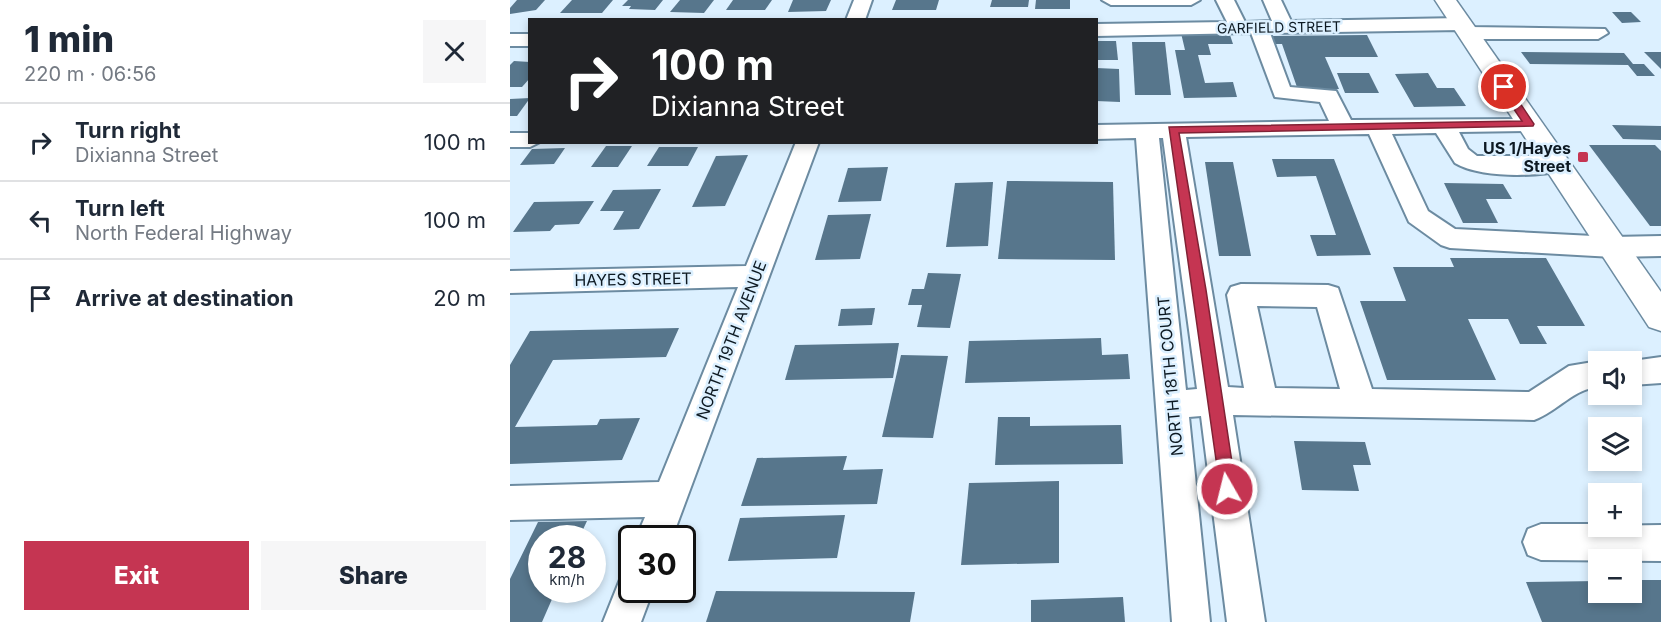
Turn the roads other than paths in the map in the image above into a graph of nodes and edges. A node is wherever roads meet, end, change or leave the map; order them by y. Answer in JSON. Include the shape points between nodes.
{"nodes":[{"id":1,"x":863,"y":0,"type":"edge"},
{"id":2,"x":1111,"y":0,"type":"edge"},
{"id":3,"x":1191,"y":0,"type":"edge"},
{"id":4,"x":1225,"y":0,"type":"edge"},
{"id":5,"x":1272,"y":0,"type":"edge"},
{"id":6,"x":1445,"y":0,"type":"edge"},
{"id":7,"x":1154,"y":1,"type":"edge"},
{"id":8,"x":856,"y":18,"type":"edge"},
{"id":9,"x":1284,"y":27,"type":"junction"},
{"id":10,"x":1248,"y":28,"type":"junction"},
{"id":11,"x":1465,"y":28,"type":"junction"},
{"id":12,"x":1098,"y":30,"type":"edge"},
{"id":13,"x":1599,"y":33,"type":"dead end"},
{"id":14,"x":510,"y":40,"type":"edge"},
{"id":15,"x":528,"y":40,"type":"edge"},
{"id":16,"x":1529,"y":124,"type":"junction"},
{"id":17,"x":1444,"y":125,"type":"junction"},
{"id":18,"x":1377,"y":126,"type":"junction"},
{"id":19,"x":1343,"y":127,"type":"junction"},
{"id":20,"x":1160,"y":130,"type":"junction"},
{"id":21,"x":1098,"y":132,"type":"edge"},
{"id":22,"x":510,"y":140,"type":"edge"},
{"id":23,"x":528,"y":140,"type":"edge"},
{"id":24,"x":807,"y":144,"type":"edge"},
{"id":25,"x":1556,"y":164,"type":"junction"},
{"id":26,"x":1661,"y":246,"type":"edge"},
{"id":27,"x":1613,"y":247,"type":"junction"},
{"id":28,"x":756,"y":276,"type":"junction"},
{"id":29,"x":510,"y":282,"type":"edge"},
{"id":30,"x":1661,"y":318,"type":"edge"},
{"id":31,"x":1661,"y":370,"type":"edge"},
{"id":32,"x":1642,"y":371,"type":"edge"},
{"id":33,"x":1588,"y":375,"type":"edge"},
{"id":34,"x":1215,"y":401,"type":"junction"},
{"id":35,"x":1262,"y":401,"type":"junction"},
{"id":36,"x":1360,"y":403,"type":"junction"},
{"id":37,"x":1172,"y":405,"type":"junction"},
{"id":38,"x":669,"y":499,"type":"junction"},
{"id":39,"x":510,"y":503,"type":"edge"},
{"id":40,"x":659,"y":525,"type":"edge"},
{"id":41,"x":1541,"y":542,"type":"dead end"},
{"id":42,"x":1661,"y":543,"type":"edge"},
{"id":43,"x":629,"y":603,"type":"edge"},
{"id":44,"x":622,"y":622,"type":"edge"},
{"id":45,"x":1191,"y":622,"type":"edge"},
{"id":46,"x":1246,"y":622,"type":"edge"}],
"edges":[{"from":1,"to":8,"type":"street"},
{"from":2,"to":7,"type":"street"},
{"from":3,"to":7,"type":"street"},
{"from":4,"to":10,"type":"street"},
{"from":5,"to":9,"type":"street"},
{"from":6,"to":11,"type":"main road"},
{"from":9,"to":10,"type":"street","name":"GARFIELD STREET"},
{"from":9,"to":11,"type":"street","name":"GARFIELD STREET"},
{"from":10,"to":12,"type":"street","name":"GARFIELD STREET"},
{"from":10,"to":19,"type":"street","via":[[1282,93],[1328,96]]},
{"from":11,"to":13,"type":"street","name":"GARFIELD STREET"},
{"from":11,"to":16,"type":"main road"},
{"from":14,"to":15,"type":"street"},
{"from":16,"to":17,"type":"street"},
{"from":16,"to":25,"type":"main road"},
{"from":17,"to":18,"type":"street"},
{"from":17,"to":25,"type":"street","via":[[1461,157],[1468,162]]},
{"from":18,"to":19,"type":"street"},
{"from":18,"to":27,"type":"street","via":[[1418,216],[1450,238]]},
{"from":19,"to":20,"type":"street"},
{"from":20,"to":21,"type":"street"},
{"from":20,"to":34,"type":"street"},
{"from":20,"to":37,"type":"street","name":"NORTH 18TH COURT"},
{"from":22,"to":23,"type":"street"},
{"from":24,"to":28,"type":"street","name":"NORTH 19TH AVENUE"},
{"from":25,"to":27,"type":"main road"},
{"from":26,"to":27,"type":"street"},
{"from":27,"to":30,"type":"main road"},
{"from":28,"to":29,"type":"street","name":"HAYES STREET"},
{"from":28,"to":38,"type":"street","name":"NORTH 19TH AVENUE"},
{"from":31,"to":32,"type":"street"},
{"from":33,"to":36,"type":"street","via":[[1580,375],[1534,406]]},
{"from":34,"to":35,"type":"street"},
{"from":34,"to":37,"type":"street"},
{"from":34,"to":46,"type":"street"},
{"from":35,"to":36,"type":"street"},
{"from":35,"to":36,"type":"street","via":[[1241,295],[1328,296]]},
{"from":37,"to":45,"type":"street","name":"NORTH 18TH COURT"},
{"from":38,"to":39,"type":"street"},
{"from":38,"to":40,"type":"street","name":"NORTH 19TH AVENUE"},
{"from":41,"to":42,"type":"street"},
{"from":43,"to":44,"type":"street"}]}
